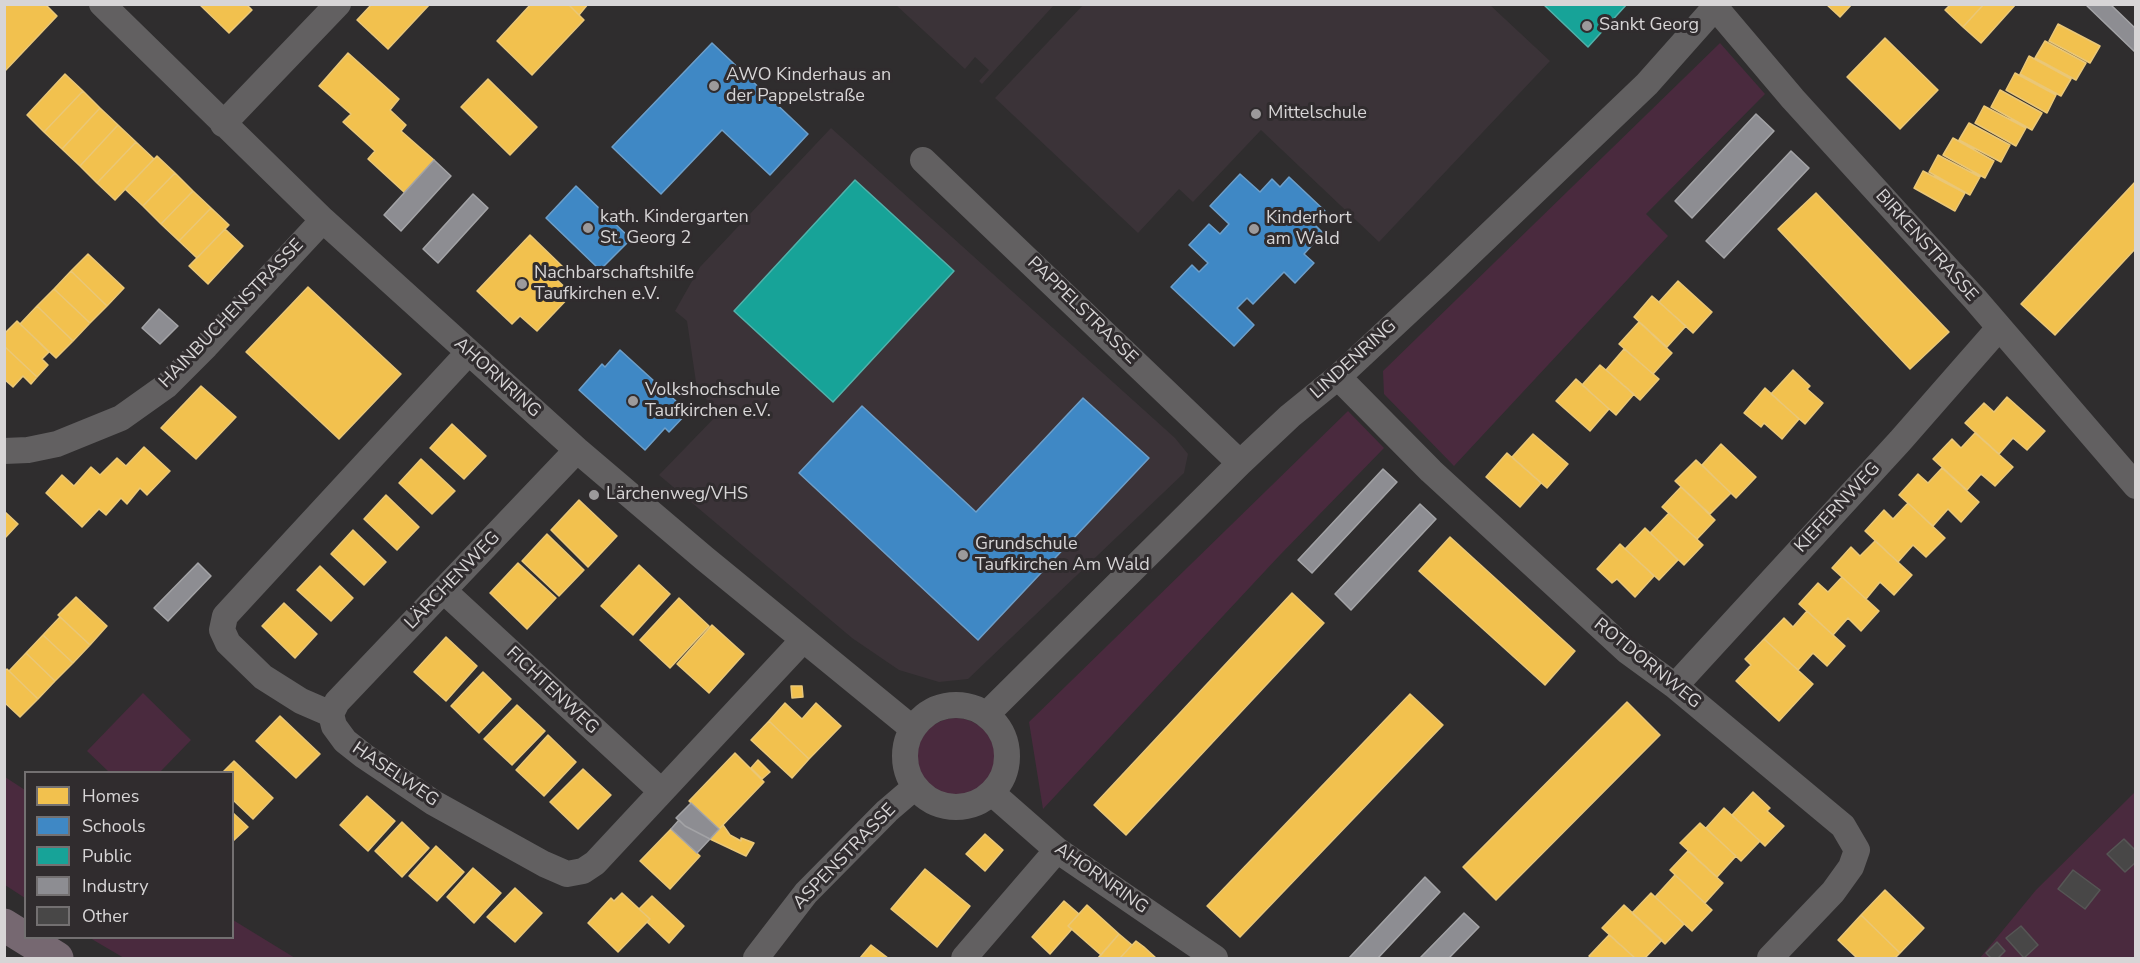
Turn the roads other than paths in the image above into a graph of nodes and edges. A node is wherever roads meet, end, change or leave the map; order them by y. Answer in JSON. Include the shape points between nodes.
{"nodes":[{"id":1,"x":102,"y":4,"type":"edge"},
{"id":2,"x":338,"y":4,"type":"edge"},
{"id":3,"x":1717,"y":6,"type":"edge"},
{"id":4,"x":223,"y":124,"type":"junction"},
{"id":5,"x":923,"y":160,"type":"dead end"},
{"id":6,"x":323,"y":220,"type":"junction"},
{"id":7,"x":1999,"y":328,"type":"junction"},
{"id":8,"x":469,"y":352,"type":"junction"},
{"id":9,"x":1338,"y":377,"type":"junction"},
{"id":10,"x":577,"y":450,"type":"junction"},
{"id":11,"x":4,"y":451,"type":"edge"},
{"id":12,"x":1240,"y":463,"type":"junction"},
{"id":13,"x":2136,"y":486,"type":"edge"},
{"id":14,"x":444,"y":591,"type":"junction"},
{"id":15,"x":803,"y":640,"type":"junction"},
{"id":16,"x":1675,"y":686,"type":"junction"},
{"id":17,"x":331,"y":714,"type":"junction"},
{"id":18,"x":987,"y":714,"type":"junction"},
{"id":19,"x":913,"y":729,"type":"junction"},
{"id":20,"x":915,"y":787,"type":"junction"},
{"id":21,"x":661,"y":791,"type":"junction"},
{"id":22,"x":992,"y":793,"type":"junction"},
{"id":23,"x":1057,"y":850,"type":"junction"},
{"id":24,"x":4,"y":925,"type":"edge"},
{"id":25,"x":24,"y":937,"type":"edge"},
{"id":26,"x":26,"y":939,"type":"edge"},
{"id":27,"x":57,"y":958,"type":"edge"},
{"id":28,"x":756,"y":958,"type":"edge"},
{"id":29,"x":964,"y":958,"type":"edge"},
{"id":30,"x":1215,"y":958,"type":"edge"},
{"id":31,"x":1770,"y":958,"type":"edge"}],
"edges":[{"from":1,"to":4,"type":"street","name":"AHORNRING"},
{"from":2,"to":4,"type":"street"},
{"from":3,"to":7,"type":"street","name":"BIRKENSTRASSE","via":[[1793,99]]},
{"from":3,"to":9,"type":"street","name":"LINDENRING","via":[[1647,84]]},
{"from":4,"to":6,"type":"street","name":"AHORNRING"},
{"from":5,"to":12,"type":"street","name":"PAPPELSTRASSE"},
{"from":6,"to":8,"type":"street","name":"AHORNRING"},
{"from":6,"to":11,"type":"street","name":"HAINBUCHENSTRASSE","via":[[166,386],[121,418],[57,444]]},
{"from":7,"to":13,"type":"street","name":"BIRKENSTRASSE"},
{"from":7,"to":16,"type":"street","name":"KIEFERNWEG"},
{"from":8,"to":10,"type":"street","name":"AHORNRING"},
{"from":8,"to":17,"type":"street","via":[[225,616],[222,630],[228,643],[263,677]]},
{"from":9,"to":12,"type":"street","name":"LINDENRING"},
{"from":9,"to":16,"type":"street","name":"ROTDORNWEG","via":[[1431,471],[1554,585],[1628,651]]},
{"from":10,"to":14,"type":"street","name":"LÄRCHENWEG"},
{"from":10,"to":15,"type":"street","name":"AHORNRING"},
{"from":12,"to":18,"type":"street","name":"LINDENRING"},
{"from":14,"to":17,"type":"street","name":"LÄRCHENWEG","via":[[337,702]]},
{"from":14,"to":21,"type":"street","name":"FICHTENWEG"},
{"from":15,"to":19,"type":"street","name":"AHORNRING"},
{"from":15,"to":21,"type":"street","name":"HASELWEG"},
{"from":16,"to":31,"type":"street","name":"ROTDORNWEG","via":[[1843,826],[1857,850],[1851,867],[1833,892]]},
{"from":17,"to":21,"type":"street","name":"HASELWEG","via":[[345,741],[364,756],[434,803],[567,874],[595,863]]},
{"from":18,"to":19,"type":"street","via":[[968,705],[947,705],[927,713]]},
{"from":18,"to":22,"type":"street","via":[[1002,731],[1008,752],[1005,774]]},
{"from":19,"to":20,"type":"street","via":[[906,743],[905,758]]},
{"from":20,"to":22,"type":"street","via":[[932,801],[952,807],[974,804]]},
{"from":20,"to":28,"type":"street","name":"ASPENSTRASSE","via":[[806,892]]},
{"from":22,"to":23,"type":"street","name":"AHORNRING"},
{"from":23,"to":29,"type":"street"},
{"from":23,"to":30,"type":"street","name":"AHORNRING"},
{"from":24,"to":25,"type":"highway"},
{"from":26,"to":27,"type":"highway"}]}
